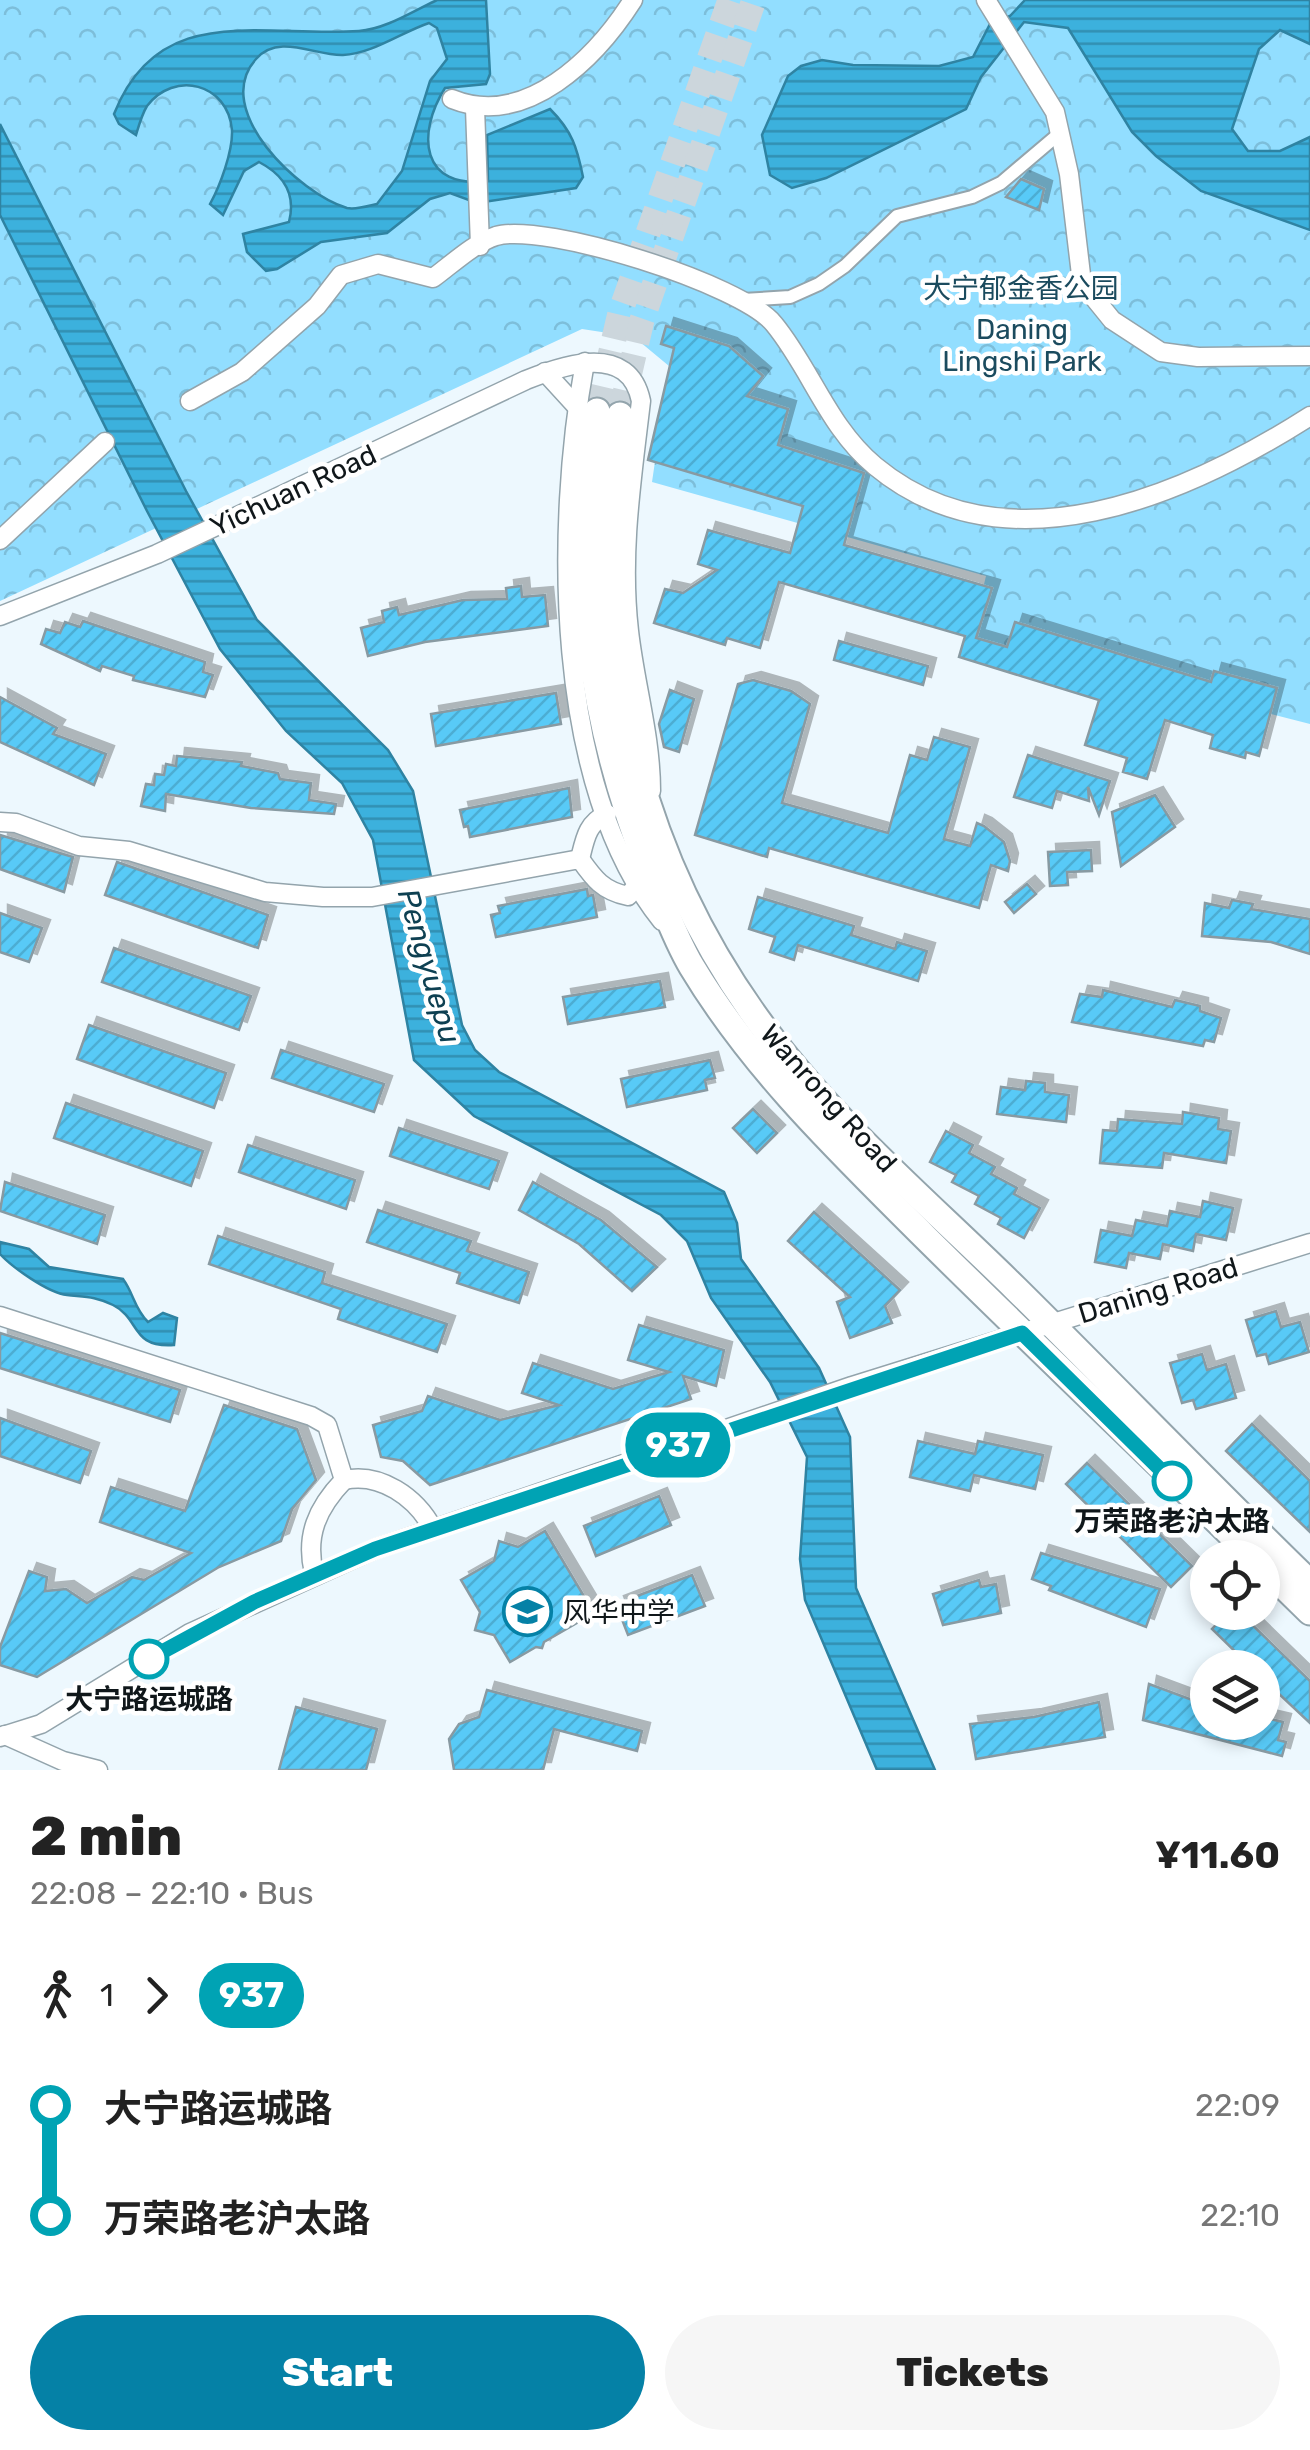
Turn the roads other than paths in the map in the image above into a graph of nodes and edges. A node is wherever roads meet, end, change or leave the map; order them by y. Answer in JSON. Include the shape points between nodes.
{"nodes":[{"id":1,"x":633,"y":0,"type":"edge"},
{"id":2,"x":988,"y":2,"type":"edge"},
{"id":3,"x":452,"y":99,"type":"dead end"},
{"id":4,"x":475,"y":108,"type":"junction"},
{"id":5,"x":1060,"y":133,"type":"junction"},
{"id":6,"x":480,"y":246,"type":"junction"},
{"id":7,"x":740,"y":300,"type":"junction"},
{"id":8,"x":1310,"y":356,"type":"edge"},
{"id":9,"x":585,"y":362,"type":"junction"},
{"id":10,"x":545,"y":372,"type":"junction"},
{"id":11,"x":190,"y":400,"type":"dead end"},
{"id":12,"x":598,"y":411,"type":"junction"},
{"id":13,"x":1310,"y":416,"type":"edge"},
{"id":14,"x":106,"y":442,"type":"dead end"},
{"id":15,"x":0,"y":540,"type":"edge"},
{"id":16,"x":0,"y":616,"type":"edge"},
{"id":17,"x":651,"y":813,"type":"junction"},
{"id":18,"x":607,"y":814,"type":"junction"},
{"id":19,"x":0,"y":822,"type":"edge"},
{"id":20,"x":580,"y":859,"type":"junction"},
{"id":21,"x":635,"y":888,"type":"junction"},
{"id":22,"x":676,"y":937,"type":"junction"},
{"id":23,"x":1310,"y":1243,"type":"edge"},
{"id":24,"x":0,"y":1316,"type":"edge"},
{"id":25,"x":1051,"y":1324,"type":"junction"},
{"id":26,"x":1022,"y":1333,"type":"junction"},
{"id":27,"x":344,"y":1480,"type":"junction"},
{"id":28,"x":432,"y":1529,"type":"junction"},
{"id":29,"x":1236,"y":1540,"type":"edge"},
{"id":30,"x":314,"y":1574,"type":"junction"},
{"id":31,"x":1280,"y":1583,"type":"edge"},
{"id":32,"x":1310,"y":1583,"type":"edge"},
{"id":33,"x":1310,"y":1612,"type":"edge"},
{"id":34,"x":2,"y":1735,"type":"edge"},
{"id":35,"x":98,"y":1770,"type":"edge"}],
"edges":[{"from":1,"to":4,"type":"street","via":[[602,44],[568,76],[524,100]]},
{"from":2,"to":5,"type":"street","via":[[1055,112]]},
{"from":3,"to":4,"type":"street"},
{"from":4,"to":6,"type":"street"},
{"from":5,"to":7,"type":"street","via":[[1001,183],[897,216],[819,284],[790,298]]},
{"from":5,"to":8,"type":"street","via":[[1082,283],[1112,320],[1161,352]]},
{"from":6,"to":7,"type":"street","via":[[497,236],[631,256],[719,286]]},
{"from":6,"to":11,"type":"street","via":[[433,278],[378,264],[341,275],[242,372]]},
{"from":7,"to":13,"type":"street","via":[[772,320],[835,423],[874,465],[933,505],[1010,522],[1080,515],[1143,499],[1266,444]]},
{"from":9,"to":10,"type":"street","name":"Yichuan Road"},
{"from":9,"to":12,"type":"street"},
{"from":9,"to":17,"type":"street","via":[[630,373],[641,400],[626,567],[631,643],[651,749]]},
{"from":10,"to":12,"type":"street"},
{"from":10,"to":16,"type":"street","name":"Yichuan Road","via":[[156,554]]},
{"from":12,"to":17,"type":"main road","name":"Wanrong Road","via":[[610,630],[618,690]]},
{"from":12,"to":18,"type":"street","via":[[566,502],[569,632]]},
{"from":12,"to":22,"type":"main road","name":"Wanrong Road","via":[[584,567],[597,694],[629,819]]},
{"from":14,"to":15,"type":"street"},
{"from":17,"to":25,"type":"main road","name":"Wanrong Road","via":[[698,924],[770,1036],[820,1096]]},
{"from":18,"to":20,"type":"street","via":[[588,830]]},
{"from":18,"to":21,"type":"street"},
{"from":19,"to":20,"type":"street","via":[[265,892],[372,897]]},
{"from":20,"to":21,"type":"street","via":[[612,892],[628,896]]},
{"from":21,"to":22,"type":"street"},
{"from":22,"to":26,"type":"main road","name":"Wanrong Road","via":[[751,1053],[802,1113]]},
{"from":23,"to":25,"type":"street","name":"Daning Road"},
{"from":24,"to":27,"type":"street","via":[[311,1416],[327,1425]]},
{"from":25,"to":26,"type":"street","name":"Daning Road"},
{"from":25,"to":32,"type":"main road","name":"Wanrong Road"},
{"from":26,"to":28,"type":"street","name":"Daning Road"},
{"from":26,"to":29,"type":"main road","name":"Wanrong Road"},
{"from":27,"to":28,"type":"street","via":[[362,1476],[411,1498]]},
{"from":27,"to":30,"type":"street","via":[[309,1538]]},
{"from":28,"to":30,"type":"street","name":"Daning Road"},
{"from":30,"to":34,"type":"street","name":"Daning Road","via":[[190,1633],[56,1716]]},
{"from":31,"to":33,"type":"main road"},
{"from":34,"to":35,"type":"street"}]}
